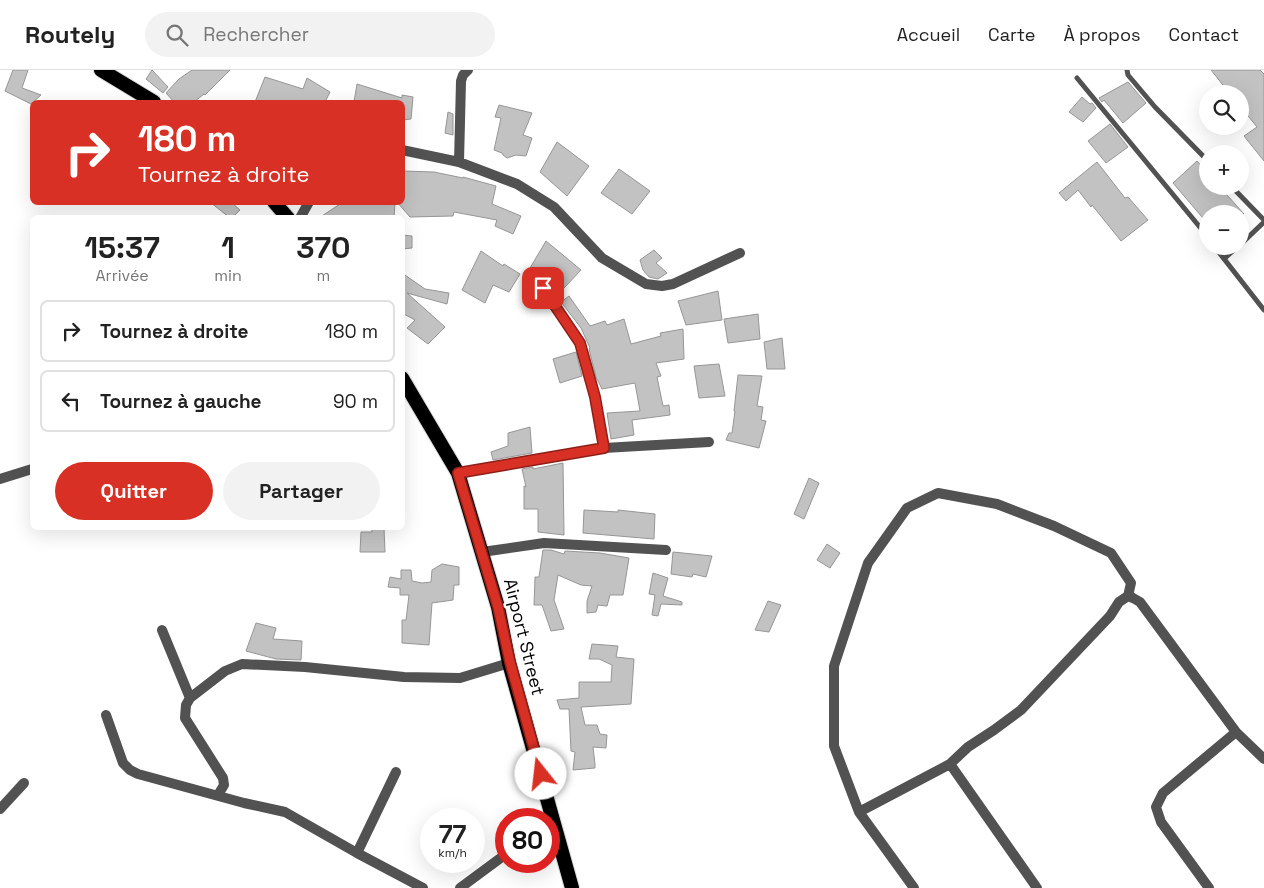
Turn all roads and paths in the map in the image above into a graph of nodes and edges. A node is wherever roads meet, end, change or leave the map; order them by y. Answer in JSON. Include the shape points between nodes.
{"nodes":[{"id":1,"x":101,"y":70,"type":"edge"},
{"id":2,"x":468,"y":70,"type":"edge"},
{"id":3,"x":1127,"y":70,"type":"edge"},
{"id":4,"x":1077,"y":78,"type":"dead end"},
{"id":5,"x":151,"y":100,"type":"edge"},
{"id":6,"x":405,"y":151,"type":"edge"},
{"id":7,"x":1199,"y":152,"type":"edge"},
{"id":8,"x":460,"y":162,"type":"junction"},
{"id":9,"x":1240,"y":195,"type":"edge"},
{"id":10,"x":277,"y":205,"type":"edge"},
{"id":11,"x":285,"y":215,"type":"edge"},
{"id":12,"x":1264,"y":221,"type":"edge"},
{"id":13,"x":1199,"y":227,"type":"edge"},
{"id":14,"x":1249,"y":236,"type":"edge"},
{"id":15,"x":740,"y":253,"type":"dead end"},
{"id":16,"x":1221,"y":255,"type":"edge"},
{"id":17,"x":1229,"y":255,"type":"edge"},
{"id":18,"x":1224,"y":259,"type":"junction"},
{"id":19,"x":533,"y":274,"type":"dead end"},
{"id":20,"x":1264,"y":310,"type":"edge"},
{"id":21,"x":405,"y":383,"type":"edge"},
{"id":22,"x":709,"y":442,"type":"dead end"},
{"id":23,"x":604,"y":448,"type":"junction"},
{"id":24,"x":30,"y":470,"type":"edge"},
{"id":25,"x":458,"y":473,"type":"junction"},
{"id":26,"x":0,"y":479,"type":"edge"},
{"id":27,"x":666,"y":550,"type":"dead end"},
{"id":28,"x":482,"y":552,"type":"junction"},
{"id":29,"x":1128,"y":596,"type":"junction"},
{"id":30,"x":162,"y":630,"type":"dead end"},
{"id":31,"x":510,"y":662,"type":"junction"},
{"id":32,"x":190,"y":698,"type":"junction"},
{"id":33,"x":106,"y":715,"type":"dead end"},
{"id":34,"x":1236,"y":732,"type":"junction"},
{"id":35,"x":1264,"y":759,"type":"edge"},
{"id":36,"x":950,"y":764,"type":"junction"},
{"id":37,"x":396,"y":772,"type":"dead end"},
{"id":38,"x":24,"y":783,"type":"dead end"},
{"id":39,"x":218,"y":795,"type":"junction"},
{"id":40,"x":547,"y":808,"type":"edge"},
{"id":41,"x":0,"y":809,"type":"edge"},
{"id":42,"x":859,"y":812,"type":"junction"},
{"id":43,"x":560,"y":853,"type":"edge"},
{"id":44,"x":357,"y":854,"type":"junction"},
{"id":45,"x":495,"y":862,"type":"edge"},
{"id":46,"x":423,"y":888,"type":"edge"},
{"id":47,"x":460,"y":888,"type":"edge"},
{"id":48,"x":572,"y":888,"type":"edge"},
{"id":49,"x":914,"y":888,"type":"edge"},
{"id":50,"x":1037,"y":888,"type":"edge"},
{"id":51,"x":1208,"y":888,"type":"edge"}],
"edges":[{"from":1,"to":5,"type":"highway"},
{"from":2,"to":8,"type":"street","via":[[461,81]]},
{"from":3,"to":7,"type":"lane","via":[[1155,107]]},
{"from":4,"to":13,"type":"lane"},
{"from":6,"to":8,"type":"street"},
{"from":8,"to":15,"type":"street","via":[[517,184],[554,207],[602,258],[646,284],[673,284]]},
{"from":9,"to":12,"type":"lane"},
{"from":10,"to":11,"type":"highway"},
{"from":12,"to":14,"type":"lane"},
{"from":16,"to":18,"type":"lane"},
{"from":17,"to":18,"type":"lane"},
{"from":18,"to":20,"type":"lane"},
{"from":19,"to":23,"type":"street","via":[[580,343],[595,397]]},
{"from":21,"to":25,"type":"highway","name":"Airport Street"},
{"from":22,"to":23,"type":"street"},
{"from":23,"to":25,"type":"street"},
{"from":24,"to":26,"type":"street"},
{"from":25,"to":28,"type":"highway","name":"Airport Street"},
{"from":27,"to":28,"type":"street","via":[[544,543]]},
{"from":28,"to":31,"type":"highway","name":"Airport Street"},
{"from":29,"to":34,"type":"street","via":[[1140,602]]},
{"from":29,"to":36,"type":"street","via":[[1021,710],[968,747]]},
{"from":29,"to":42,"type":"street","via":[[1131,582],[1111,553],[1054,526],[997,504],[938,494],[907,508],[868,563],[834,666],[834,746]]},
{"from":30,"to":32,"type":"street"},
{"from":31,"to":32,"type":"street","via":[[460,678],[404,677],[242,664],[225,671]]},
{"from":31,"to":40,"type":"highway","name":"Airport Street"},
{"from":32,"to":39,"type":"street","via":[[185,718],[223,778],[224,784]]},
{"from":33,"to":39,"type":"street","via":[[123,763],[130,770]]},
{"from":34,"to":35,"type":"street"},
{"from":34,"to":51,"type":"street","via":[[1163,793],[1156,807],[1161,822]]},
{"from":36,"to":42,"type":"street"},
{"from":36,"to":50,"type":"street"},
{"from":37,"to":44,"type":"street"},
{"from":38,"to":41,"type":"street"},
{"from":39,"to":44,"type":"street","via":[[285,812]]},
{"from":42,"to":49,"type":"street"},
{"from":43,"to":48,"type":"highway","name":"Airport Street"},
{"from":44,"to":46,"type":"street"},
{"from":45,"to":47,"type":"street"}]}
